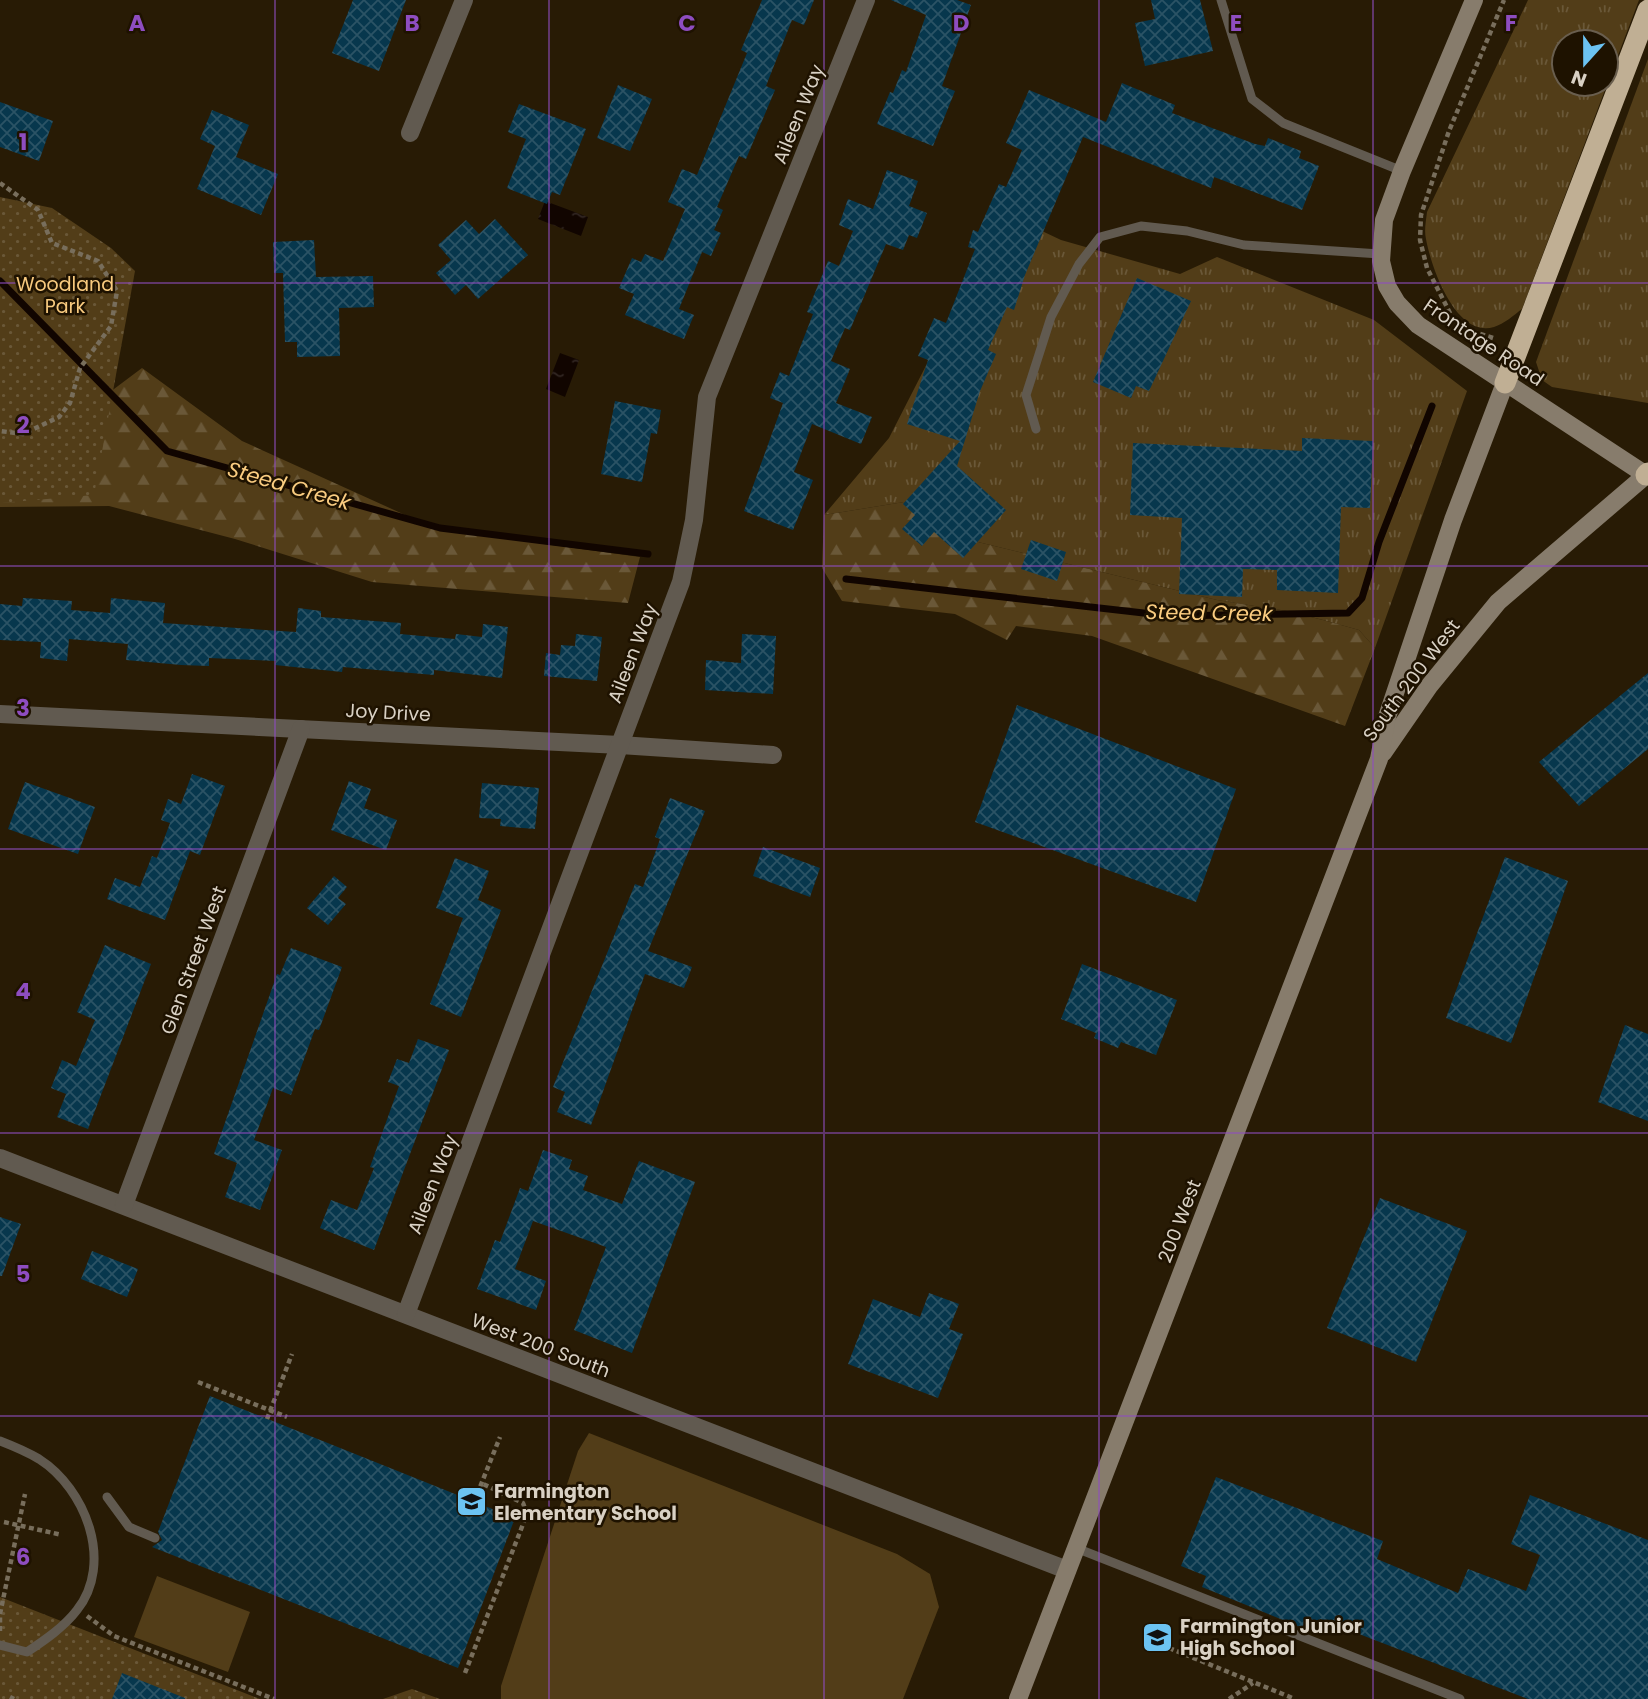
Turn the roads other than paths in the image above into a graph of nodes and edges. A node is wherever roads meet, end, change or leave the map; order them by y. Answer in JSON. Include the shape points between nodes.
{"nodes":[{"id":1,"x":464,"y":0,"type":"edge"},
{"id":2,"x":866,"y":0,"type":"edge"},
{"id":3,"x":1222,"y":0,"type":"edge"},
{"id":4,"x":1474,"y":0,"type":"edge"},
{"id":5,"x":1648,"y":10,"type":"edge"},
{"id":6,"x":410,"y":133,"type":"dead end"},
{"id":7,"x":1402,"y":170,"type":"junction"},
{"id":8,"x":1380,"y":254,"type":"junction"},
{"id":9,"x":1505,"y":383,"type":"junction"},
{"id":10,"x":1036,"y":429,"type":"dead end"},
{"id":11,"x":1647,"y":474,"type":"edge"},
{"id":12,"x":0,"y":714,"type":"edge"},
{"id":13,"x":301,"y":729,"type":"junction"},
{"id":14,"x":620,"y":745,"type":"junction"},
{"id":15,"x":774,"y":755,"type":"dead end"},
{"id":16,"x":1379,"y":759,"type":"junction"},
{"id":17,"x":0,"y":1158,"type":"edge"},
{"id":18,"x":124,"y":1205,"type":"junction"},
{"id":19,"x":405,"y":1314,"type":"junction"},
{"id":20,"x":0,"y":1441,"type":"edge"},
{"id":21,"x":107,"y":1497,"type":"dead end"},
{"id":22,"x":155,"y":1538,"type":"dead end"},
{"id":23,"x":1076,"y":1548,"type":"junction"},
{"id":24,"x":1067,"y":1570,"type":"junction"},
{"id":25,"x":0,"y":1645,"type":"edge"},
{"id":26,"x":1018,"y":1699,"type":"edge"},
{"id":27,"x":1461,"y":1699,"type":"edge"}],
"edges":[{"from":1,"to":6,"type":"street"},
{"from":2,"to":14,"type":"street","name":"Aileen Way","via":[[708,397],[694,520],[681,582]]},
{"from":3,"to":7,"type":"lane","via":[[1252,99],[1283,123]]},
{"from":4,"to":7,"type":"main road","name":"Frontage Road"},
{"from":5,"to":9,"type":"highway"},
{"from":7,"to":8,"type":"main road","name":"Frontage Road","via":[[1384,220]]},
{"from":8,"to":9,"type":"main road","name":"Frontage Road","via":[[1387,286],[1410,318]]},
{"from":8,"to":10,"type":"lane","via":[[1244,245],[1141,226],[1100,237],[1079,264],[1051,317],[1026,395]]},
{"from":9,"to":11,"type":"main road","name":"Frontage Road"},
{"from":9,"to":16,"type":"main road","name":"South 200 West","via":[[1453,520],[1387,718]]},
{"from":11,"to":16,"type":"main road","name":"South 200 West","via":[[1498,602],[1430,685]]},
{"from":12,"to":13,"type":"street","name":"Joy Drive"},
{"from":13,"to":14,"type":"street","name":"Joy Drive"},
{"from":13,"to":18,"type":"street","name":"Glen Street West"},
{"from":14,"to":15,"type":"street","name":"Joy Drive"},
{"from":14,"to":19,"type":"street","name":"Aileen Way"},
{"from":16,"to":23,"type":"main road","name":"200 West"},
{"from":17,"to":18,"type":"street","name":"West 200 South"},
{"from":18,"to":19,"type":"street","name":"West 200 South"},
{"from":19,"to":24,"type":"street","name":"West 200 South"},
{"from":20,"to":25,"type":"lane","via":[[45,1463],[70,1488],[84,1512],[95,1567],[78,1609],[50,1637],[27,1652]]},
{"from":21,"to":22,"type":"lane","via":[[129,1527]]},
{"from":23,"to":24,"type":"main road","name":"200 West"},
{"from":23,"to":27,"type":"lane"},
{"from":24,"to":26,"type":"main road","name":"200 West"}]}
